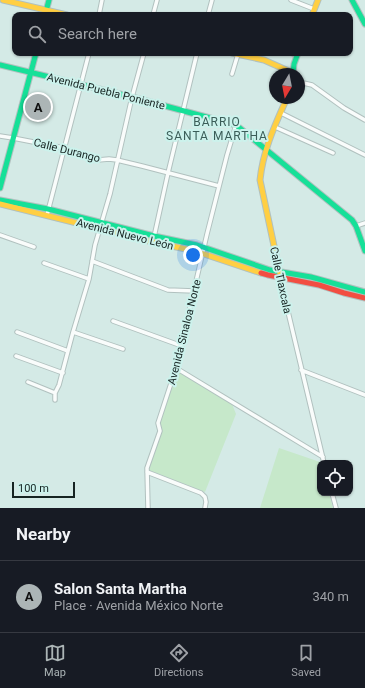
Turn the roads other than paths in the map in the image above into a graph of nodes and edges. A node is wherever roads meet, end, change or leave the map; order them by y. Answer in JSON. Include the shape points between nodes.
{"nodes":[{"id":1,"x":3,"y":0,"type":"edge"},
{"id":2,"x":49,"y":0,"type":"edge"},
{"id":3,"x":102,"y":0,"type":"edge"},
{"id":4,"x":157,"y":0,"type":"edge"},
{"id":5,"x":212,"y":0,"type":"edge"},
{"id":6,"x":291,"y":0,"type":"edge"},
{"id":7,"x":318,"y":0,"type":"edge"},
{"id":8,"x":352,"y":0,"type":"edge"},
{"id":9,"x":314,"y":9,"type":"junction"},
{"id":10,"x":46,"y":12,"type":"edge"},
{"id":11,"x":100,"y":12,"type":"edge"},
{"id":12,"x":154,"y":12,"type":"edge"},
{"id":13,"x":209,"y":12,"type":"edge"},
{"id":14,"x":313,"y":12,"type":"edge"},
{"id":15,"x":365,"y":24,"type":"edge"},
{"id":16,"x":35,"y":56,"type":"edge"},
{"id":17,"x":88,"y":56,"type":"edge"},
{"id":18,"x":143,"y":56,"type":"edge"},
{"id":19,"x":197,"y":56,"type":"edge"},
{"id":20,"x":237,"y":56,"type":"edge"},
{"id":21,"x":247,"y":56,"type":"edge"},
{"id":22,"x":297,"y":56,"type":"edge"},
{"id":23,"x":0,"y":65,"type":"edge"},
{"id":24,"x":282,"y":68,"type":"edge"},
{"id":25,"x":294,"y":68,"type":"edge"},
{"id":26,"x":31,"y":72,"type":"junction"},
{"id":27,"x":232,"y":74,"type":"dead end"},
{"id":28,"x":305,"y":83,"type":"edge"},
{"id":29,"x":81,"y":85,"type":"junction"},
{"id":30,"x":132,"y":97,"type":"junction"},
{"id":31,"x":285,"y":104,"type":"edge"},
{"id":32,"x":184,"y":110,"type":"junction"},
{"id":33,"x":281,"y":113,"type":"junction"},
{"id":34,"x":365,"y":120,"type":"edge"},
{"id":35,"x":236,"y":124,"type":"junction"},
{"id":36,"x":275,"y":127,"type":"junction"},
{"id":37,"x":0,"y":136,"type":"edge"},
{"id":38,"x":13,"y":138,"type":"junction"},
{"id":39,"x":64,"y":148,"type":"junction"},
{"id":40,"x":266,"y":149,"type":"junction"},
{"id":41,"x":333,"y":153,"type":"dead end"},
{"id":42,"x":365,"y":155,"type":"edge"},
{"id":43,"x":117,"y":160,"type":"junction"},
{"id":44,"x":168,"y":173,"type":"junction"},
{"id":45,"x":219,"y":186,"type":"junction"},
{"id":46,"x":0,"y":188,"type":"edge"},
{"id":47,"x":0,"y":200,"type":"edge"},
{"id":48,"x":0,"y":204,"type":"edge"},
{"id":49,"x":47,"y":212,"type":"junction"},
{"id":50,"x":365,"y":223,"type":"edge"},
{"id":51,"x":100,"y":225,"type":"junction"},
{"id":52,"x":356,"y":226,"type":"junction"},
{"id":53,"x":0,"y":235,"type":"edge"},
{"id":54,"x":153,"y":239,"type":"junction"},
{"id":55,"x":34,"y":246,"type":"dead end"},
{"id":56,"x":203,"y":250,"type":"junction"},
{"id":57,"x":365,"y":251,"type":"edge"},
{"id":58,"x":92,"y":262,"type":"junction"},
{"id":59,"x":44,"y":263,"type":"dead end"},
{"id":60,"x":280,"y":275,"type":"junction"},
{"id":61,"x":89,"y":279,"type":"junction"},
{"id":62,"x":194,"y":291,"type":"junction"},
{"id":63,"x":365,"y":292,"type":"edge"},
{"id":64,"x":365,"y":298,"type":"edge"},
{"id":65,"x":113,"y":321,"type":"dead end"},
{"id":66,"x":17,"y":332,"type":"dead end"},
{"id":67,"x":73,"y":332,"type":"junction"},
{"id":68,"x":182,"y":346,"type":"junction"},
{"id":69,"x":123,"y":349,"type":"dead end"},
{"id":70,"x":68,"y":351,"type":"junction"},
{"id":71,"x":16,"y":356,"type":"dead end"},
{"id":72,"x":176,"y":368,"type":"junction"},
{"id":73,"x":301,"y":370,"type":"junction"},
{"id":74,"x":63,"y":373,"type":"junction"},
{"id":75,"x":28,"y":382,"type":"dead end"},
{"id":76,"x":55,"y":393,"type":"junction"},
{"id":77,"x":365,"y":396,"type":"edge"},
{"id":78,"x":55,"y":400,"type":"dead end"},
{"id":79,"x":323,"y":457,"type":"junction"},
{"id":80,"x":324,"y":460,"type":"edge"},
{"id":81,"x":147,"y":470,"type":"junction"},
{"id":82,"x":333,"y":496,"type":"edge"},
{"id":83,"x":148,"y":508,"type":"edge"},
{"id":84,"x":205,"y":508,"type":"edge"},
{"id":85,"x":336,"y":508,"type":"edge"}],
"edges":[{"from":1,"to":10,"type":"street"},
{"from":2,"to":10,"type":"street"},
{"from":3,"to":11,"type":"street"},
{"from":4,"to":12,"type":"street"},
{"from":5,"to":13,"type":"street"},
{"from":6,"to":9,"type":"street"},
{"from":7,"to":9,"type":"street"},
{"from":8,"to":15,"type":"street"},
{"from":9,"to":14,"type":"street"},
{"from":16,"to":26,"type":"street"},
{"from":17,"to":29,"type":"street"},
{"from":18,"to":30,"type":"street"},
{"from":19,"to":32,"type":"street"},
{"from":20,"to":27,"type":"street"},
{"from":21,"to":24,"type":"street"},
{"from":22,"to":25,"type":"street"},
{"from":23,"to":26,"type":"street","name":"Avenida Puebla Poniente"},
{"from":26,"to":29,"type":"street","name":"Avenida Puebla Poniente"},
{"from":26,"to":38,"type":"street"},
{"from":28,"to":34,"type":"street","via":[[312,85]]},
{"from":29,"to":30,"type":"street","name":"Avenida Puebla Poniente"},
{"from":29,"to":39,"type":"street"},
{"from":30,"to":32,"type":"street","name":"Avenida Puebla Poniente"},
{"from":30,"to":43,"type":"street"},
{"from":31,"to":33,"type":"street","name":"Calle Tlaxcala"},
{"from":32,"to":35,"type":"street","name":"Avenida Puebla Poniente"},
{"from":32,"to":44,"type":"street"},
{"from":33,"to":36,"type":"street","name":"Calle Tlaxcala"},
{"from":33,"to":42,"type":"street"},
{"from":35,"to":40,"type":"street","name":"Avenida Puebla Poniente"},
{"from":35,"to":45,"type":"street","name":"Avenida Sinaloa Norte"},
{"from":36,"to":40,"type":"street","name":"Calle Tlaxcala"},
{"from":36,"to":41,"type":"street"},
{"from":37,"to":38,"type":"street","name":"Calle Durango"},
{"from":38,"to":39,"type":"street","name":"Calle Durango"},
{"from":38,"to":46,"type":"street"},
{"from":39,"to":43,"type":"street","name":"Calle Durango","via":[[98,160]]},
{"from":39,"to":49,"type":"street"},
{"from":40,"to":52,"type":"street","name":"Avenida Puebla Poniente"},
{"from":40,"to":60,"type":"street","name":"Calle Tlaxcala","via":[[260,180]]},
{"from":43,"to":44,"type":"street","name":"Calle Durango"},
{"from":43,"to":51,"type":"street"},
{"from":44,"to":45,"type":"street","name":"Calle Durango"},
{"from":44,"to":54,"type":"street"},
{"from":45,"to":56,"type":"street","name":"Avenida Sinaloa Norte"},
{"from":47,"to":49,"type":"street","name":"Avenida Nuevo León"},
{"from":48,"to":49,"type":"street","name":"Avenida Nuevo León"},
{"from":49,"to":51,"type":"street","name":"Avenida Nuevo León"},
{"from":50,"to":52,"type":"street"},
{"from":51,"to":54,"type":"street","name":"Avenida Nuevo León"},
{"from":51,"to":58,"type":"street"},
{"from":52,"to":57,"type":"street","name":"Avenida Puebla Poniente"},
{"from":53,"to":55,"type":"street"},
{"from":54,"to":56,"type":"street","name":"Avenida Nuevo León"},
{"from":56,"to":60,"type":"street","name":"Avenida Nuevo León"},
{"from":56,"to":62,"type":"street","name":"Avenida Sinaloa Norte"},
{"from":58,"to":61,"type":"street"},
{"from":58,"to":62,"type":"street","via":[[168,290]]},
{"from":59,"to":61,"type":"street"},
{"from":60,"to":63,"type":"street","name":"Avenida Nuevo León","via":[[311,277]]},
{"from":60,"to":64,"type":"street","name":"Avenida Nuevo León"},
{"from":60,"to":73,"type":"street","name":"Calle Tlaxcala"},
{"from":61,"to":67,"type":"street"},
{"from":62,"to":68,"type":"street","name":"Avenida Sinaloa Norte"},
{"from":65,"to":68,"type":"street"},
{"from":66,"to":70,"type":"street"},
{"from":67,"to":69,"type":"street"},
{"from":67,"to":70,"type":"street"},
{"from":68,"to":72,"type":"street","name":"Avenida Sinaloa Norte"},
{"from":70,"to":74,"type":"street"},
{"from":71,"to":74,"type":"street"},
{"from":72,"to":79,"type":"street"},
{"from":72,"to":81,"type":"street","name":"Avenida Sinaloa Norte","via":[[158,423],[160,431]]},
{"from":73,"to":77,"type":"street"},
{"from":73,"to":79,"type":"street","name":"Calle Tlaxcala"},
{"from":74,"to":76,"type":"street"},
{"from":75,"to":76,"type":"street"},
{"from":76,"to":78,"type":"street"},
{"from":79,"to":80,"type":"street","name":"Calle Tlaxcala"},
{"from":81,"to":83,"type":"street","name":"Avenida Sinaloa Norte"},
{"from":81,"to":84,"type":"street","via":[[201,493],[205,497]]},
{"from":82,"to":85,"type":"street"}]}
